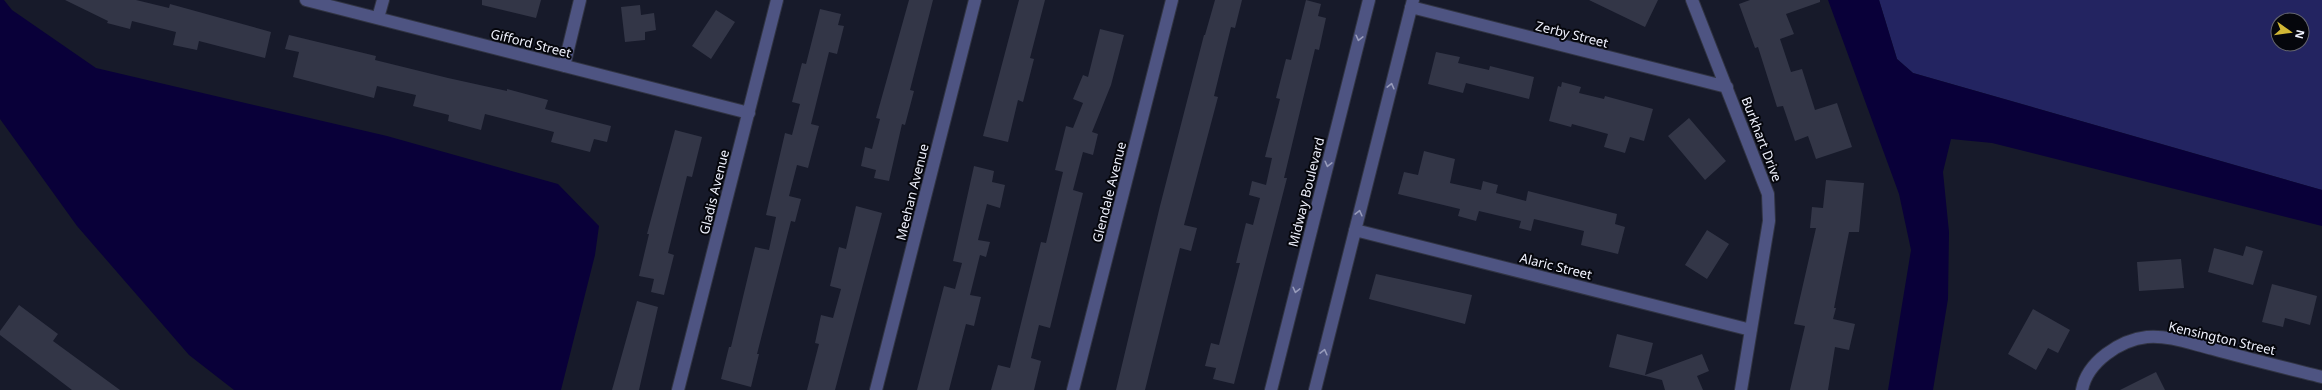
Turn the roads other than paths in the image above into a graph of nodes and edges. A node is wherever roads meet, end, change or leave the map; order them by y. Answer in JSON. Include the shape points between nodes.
{"nodes":[{"id":1,"x":306,"y":0,"type":"edge"},
{"id":2,"x":383,"y":0,"type":"edge"},
{"id":3,"x":580,"y":0,"type":"edge"},
{"id":4,"x":777,"y":0,"type":"edge"},
{"id":5,"x":975,"y":0,"type":"edge"},
{"id":6,"x":1172,"y":0,"type":"edge"},
{"id":7,"x":1369,"y":0,"type":"edge"},
{"id":8,"x":1692,"y":0,"type":"edge"},
{"id":9,"x":1412,"y":3,"type":"edge"},
{"id":10,"x":378,"y":18,"type":"junction"},
{"id":11,"x":564,"y":66,"type":"junction"},
{"id":12,"x":1727,"y":88,"type":"junction"},
{"id":13,"x":749,"y":113,"type":"junction"},
{"id":14,"x":1355,"y":230,"type":"junction"},
{"id":15,"x":1751,"y":330,"type":"junction"},
{"id":16,"x":2322,"y":377,"type":"edge"},
{"id":17,"x":678,"y":390,"type":"edge"},
{"id":18,"x":876,"y":390,"type":"edge"},
{"id":19,"x":1073,"y":390,"type":"edge"},
{"id":20,"x":1271,"y":390,"type":"edge"},
{"id":21,"x":1315,"y":390,"type":"edge"},
{"id":22,"x":1741,"y":390,"type":"edge"},
{"id":23,"x":2082,"y":390,"type":"edge"}],
"edges":[{"from":1,"to":10,"type":"street","name":"Gifford Street"},
{"from":2,"to":10,"type":"street"},
{"from":3,"to":11,"type":"street"},
{"from":4,"to":13,"type":"street","name":"Gladis Avenue"},
{"from":5,"to":18,"type":"street","name":"Meehan Avenue"},
{"from":6,"to":19,"type":"street","name":"Glendale Avenue"},
{"from":7,"to":20,"type":"street","name":"Midway Boulevard","one_way":true},
{"from":8,"to":12,"type":"street","name":"Burkhart Drive"},
{"from":9,"to":12,"type":"street","name":"Zerby Street"},
{"from":14,"to":9,"type":"street","one_way":true},
{"from":10,"to":11,"type":"street","name":"Gifford Street"},
{"from":11,"to":13,"type":"street","name":"Gifford Street"},
{"from":12,"to":15,"type":"street","name":"Burkhart Drive","via":[[1768,194],[1769,220]]},
{"from":13,"to":17,"type":"street","name":"Gladis Avenue"},
{"from":14,"to":15,"type":"street","name":"Alaric Street"},
{"from":21,"to":14,"type":"street","one_way":true},
{"from":15,"to":22,"type":"street","name":"Burkhart Drive"},
{"from":16,"to":23,"type":"street","name":"Kensington Street","via":[[2173,339],[2146,337],[2115,348],[2097,362]]}]}
